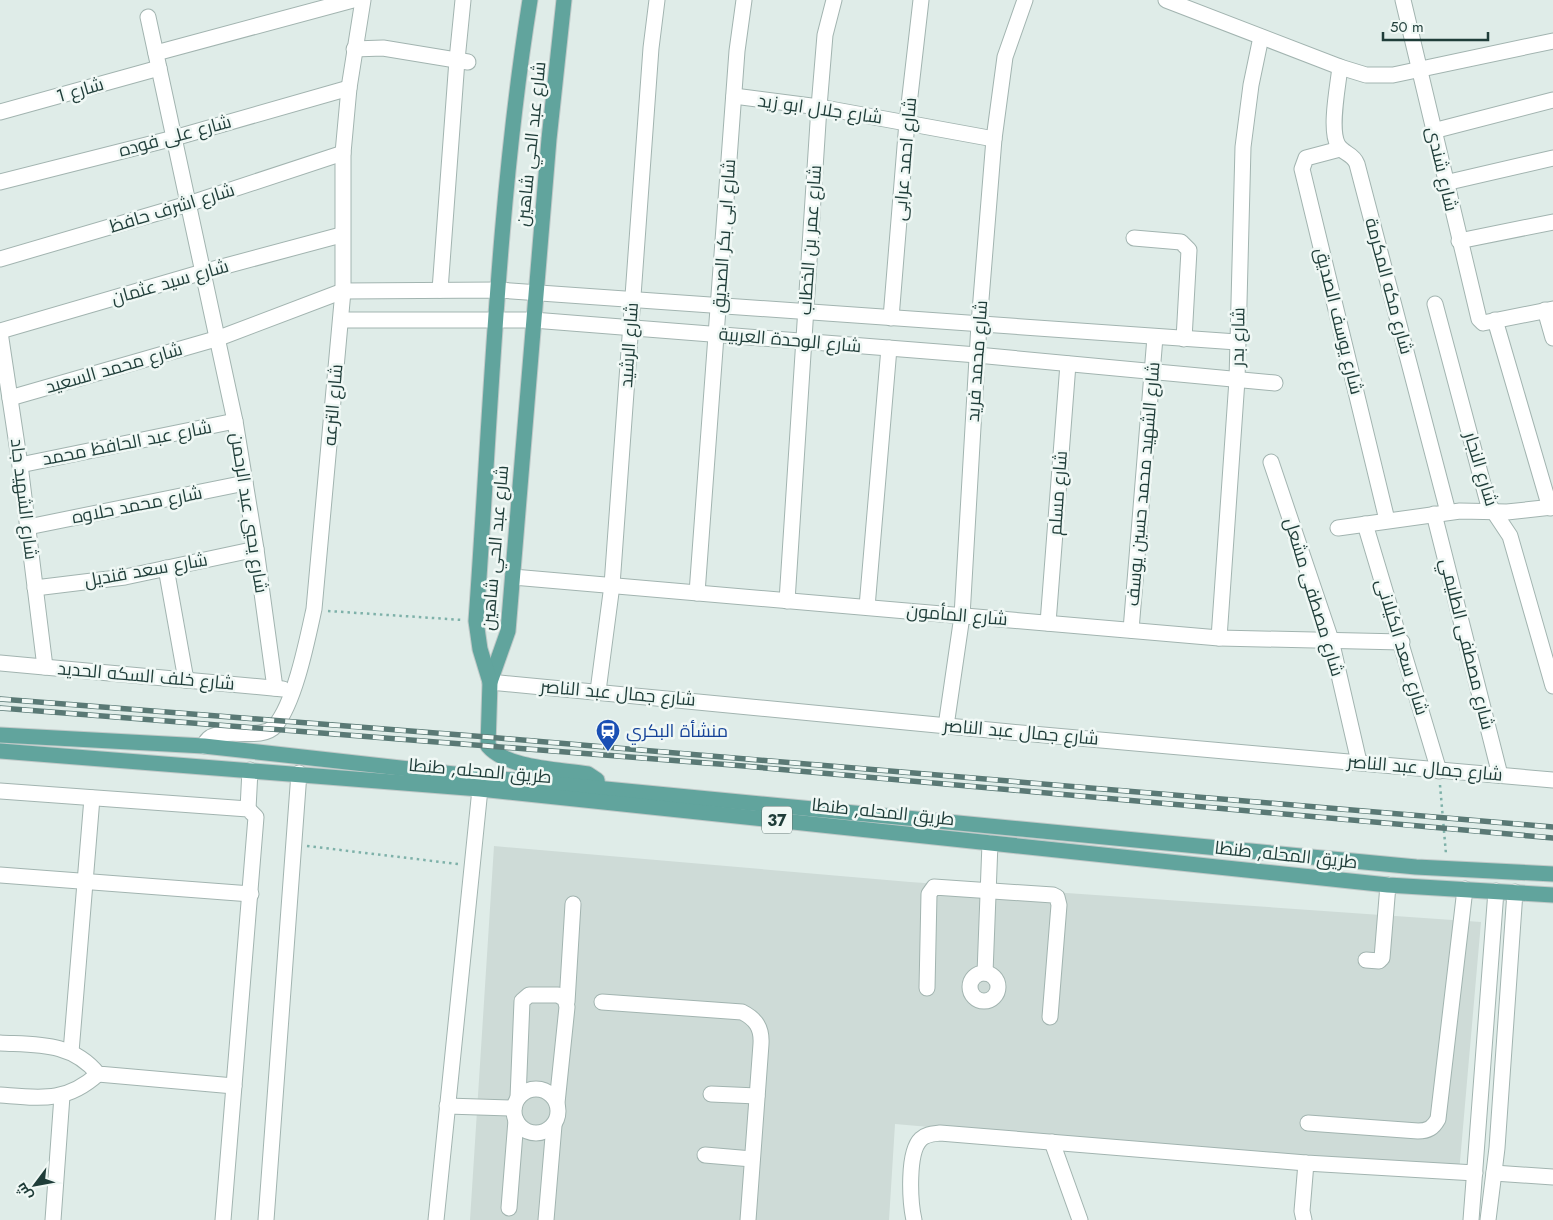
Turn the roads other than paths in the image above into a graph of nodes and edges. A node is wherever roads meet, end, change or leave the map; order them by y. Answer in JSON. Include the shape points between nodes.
{"nodes":[{"id":1,"x":353,"y":0,"type":"edge"},
{"id":2,"x":364,"y":0,"type":"edge"},
{"id":3,"x":463,"y":0,"type":"edge"},
{"id":4,"x":530,"y":0,"type":"edge"},
{"id":5,"x":564,"y":0,"type":"edge"},
{"id":6,"x":657,"y":0,"type":"edge"},
{"id":7,"x":744,"y":0,"type":"edge"},
{"id":8,"x":834,"y":0,"type":"edge"},
{"id":9,"x":920,"y":0,"type":"edge"},
{"id":10,"x":1025,"y":0,"type":"edge"},
{"id":11,"x":1166,"y":0,"type":"edge"},
{"id":12,"x":1403,"y":0,"type":"edge"},
{"id":13,"x":148,"y":17,"type":"dead end"},
{"id":14,"x":1261,"y":37,"type":"junction"},
{"id":15,"x":1553,"y":41,"type":"edge"},
{"id":16,"x":354,"y":49,"type":"junction"},
{"id":17,"x":158,"y":60,"type":"junction"},
{"id":18,"x":462,"y":61,"type":"junction"},
{"id":19,"x":1340,"y":67,"type":"junction"},
{"id":20,"x":1419,"y":71,"type":"junction"},
{"id":21,"x":349,"y":88,"type":"junction"},
{"id":22,"x":734,"y":96,"type":"junction"},
{"id":23,"x":1553,"y":100,"type":"edge"},
{"id":24,"x":819,"y":107,"type":"junction"},
{"id":25,"x":0,"y":112,"type":"edge"},
{"id":26,"x":907,"y":122,"type":"junction"},
{"id":27,"x":1433,"y":131,"type":"junction"},
{"id":28,"x":174,"y":138,"type":"junction"},
{"id":29,"x":994,"y":139,"type":"junction"},
{"id":30,"x":1340,"y":149,"type":"junction"},
{"id":31,"x":343,"y":153,"type":"junction"},
{"id":32,"x":1553,"y":158,"type":"edge"},
{"id":33,"x":0,"y":182,"type":"edge"},
{"id":34,"x":1445,"y":183,"type":"junction"},
{"id":35,"x":188,"y":204,"type":"junction"},
{"id":36,"x":1553,"y":222,"type":"edge"},
{"id":37,"x":342,"y":235,"type":"junction"},
{"id":38,"x":1134,"y":238,"type":"dead end"},
{"id":39,"x":1459,"y":241,"type":"junction"},
{"id":40,"x":0,"y":259,"type":"edge"},
{"id":41,"x":203,"y":272,"type":"junction"},
{"id":42,"x":440,"y":290,"type":"junction"},
{"id":43,"x":498,"y":290,"type":"junction"},
{"id":44,"x":343,"y":291,"type":"junction"},
{"id":45,"x":536,"y":293,"type":"junction"},
{"id":46,"x":633,"y":299,"type":"junction"},
{"id":47,"x":1434,"y":304,"type":"dead end"},
{"id":48,"x":719,"y":306,"type":"junction"},
{"id":49,"x":1549,"y":310,"type":"edge"},
{"id":50,"x":806,"y":312,"type":"junction"},
{"id":51,"x":891,"y":318,"type":"junction"},
{"id":52,"x":496,"y":319,"type":"junction"},
{"id":53,"x":341,"y":320,"type":"junction"},
{"id":54,"x":533,"y":320,"type":"junction"},
{"id":55,"x":1495,"y":320,"type":"junction"},
{"id":56,"x":979,"y":324,"type":"junction"},
{"id":57,"x":631,"y":327,"type":"junction"},
{"id":58,"x":0,"y":331,"type":"edge"},
{"id":59,"x":717,"y":334,"type":"junction"},
{"id":60,"x":1155,"y":337,"type":"junction"},
{"id":61,"x":219,"y":338,"type":"junction"},
{"id":62,"x":1553,"y":338,"type":"edge"},
{"id":63,"x":1184,"y":339,"type":"junction"},
{"id":64,"x":804,"y":341,"type":"junction"},
{"id":65,"x":1238,"y":342,"type":"junction"},
{"id":66,"x":888,"y":348,"type":"junction"},
{"id":67,"x":977,"y":355,"type":"junction"},
{"id":68,"x":1068,"y":364,"type":"junction"},
{"id":69,"x":1152,"y":372,"type":"junction"},
{"id":70,"x":1237,"y":380,"type":"junction"},
{"id":71,"x":1275,"y":383,"type":"dead end"},
{"id":72,"x":10,"y":398,"type":"junction"},
{"id":73,"x":235,"y":421,"type":"junction"},
{"id":74,"x":1271,"y":462,"type":"dead end"},
{"id":75,"x":20,"y":465,"type":"junction"},
{"id":76,"x":245,"y":483,"type":"junction"},
{"id":77,"x":1552,"y":508,"type":"edge"},
{"id":78,"x":1493,"y":511,"type":"junction"},
{"id":79,"x":1441,"y":513,"type":"junction"},
{"id":80,"x":1387,"y":520,"type":"junction"},
{"id":81,"x":1365,"y":524,"type":"junction"},
{"id":82,"x":28,"y":527,"type":"junction"},
{"id":83,"x":1338,"y":528,"type":"dead end"},
{"id":84,"x":256,"y":549,"type":"junction"},
{"id":85,"x":166,"y":568,"type":"junction"},
{"id":86,"x":513,"y":577,"type":"junction"},
{"id":87,"x":612,"y":585,"type":"junction"},
{"id":88,"x":35,"y":588,"type":"junction"},
{"id":89,"x":698,"y":593,"type":"junction"},
{"id":90,"x":787,"y":601,"type":"junction"},
{"id":91,"x":867,"y":607,"type":"junction"},
{"id":92,"x":962,"y":616,"type":"junction"},
{"id":93,"x":1048,"y":623,"type":"junction"},
{"id":94,"x":1131,"y":630,"type":"junction"},
{"id":95,"x":1219,"y":638,"type":"junction"},
{"id":96,"x":1331,"y":640,"type":"junction"},
{"id":97,"x":1402,"y":642,"type":"junction"},
{"id":98,"x":0,"y":663,"type":"edge"},
{"id":99,"x":45,"y":667,"type":"junction"},
{"id":100,"x":186,"y":680,"type":"junction"},
{"id":101,"x":490,"y":682,"type":"junction"},
{"id":102,"x":1553,"y":686,"type":"edge"},
{"id":103,"x":275,"y":688,"type":"junction"},
{"id":104,"x":292,"y":690,"type":"junction"},
{"id":105,"x":598,"y":691,"type":"junction"},
{"id":106,"x":946,"y":726,"type":"junction"},
{"id":107,"x":0,"y":735,"type":"edge"},
{"id":108,"x":204,"y":746,"type":"junction"},
{"id":109,"x":0,"y":751,"type":"edge"},
{"id":110,"x":1359,"y":762,"type":"junction"},
{"id":111,"x":250,"y":770,"type":"junction"},
{"id":112,"x":1439,"y":771,"type":"junction"},
{"id":113,"x":299,"y":774,"type":"junction"},
{"id":114,"x":1500,"y":775,"type":"junction"},
{"id":115,"x":1553,"y":780,"type":"edge"},
{"id":116,"x":598,"y":787,"type":"junction"},
{"id":117,"x":480,"y":789,"type":"junction"},
{"id":118,"x":0,"y":791,"type":"edge"},
{"id":119,"x":92,"y":798,"type":"junction"},
{"id":120,"x":248,"y":809,"type":"junction"},
{"id":121,"x":990,"y":842,"type":"junction"},
{"id":122,"x":1553,"y":874,"type":"edge"},
{"id":123,"x":0,"y":875,"type":"edge"},
{"id":124,"x":85,"y":882,"type":"junction"},
{"id":125,"x":1388,"y":885,"type":"junction"},
{"id":126,"x":1465,"y":889,"type":"junction"},
{"id":127,"x":988,"y":890,"type":"junction"},
{"id":128,"x":1496,"y":891,"type":"junction"},
{"id":129,"x":1516,"y":892,"type":"junction"},
{"id":130,"x":251,"y":894,"type":"junction"},
{"id":131,"x":1553,"y":895,"type":"edge"},
{"id":132,"x":573,"y":904,"type":"dead end"},
{"id":133,"x":1366,"y":960,"type":"dead end"},
{"id":134,"x":985,"y":973,"type":"dead end"},
{"id":135,"x":927,"y":988,"type":"dead end"},
{"id":136,"x":567,"y":1002,"type":"junction"},
{"id":137,"x":602,"y":1002,"type":"dead end"},
{"id":138,"x":1050,"y":1017,"type":"dead end"},
{"id":139,"x":0,"y":1043,"type":"edge"},
{"id":140,"x":71,"y":1052,"type":"junction"},
{"id":141,"x":98,"y":1074,"type":"junction"},
{"id":142,"x":234,"y":1086,"type":"junction"},
{"id":143,"x":711,"y":1094,"type":"dead end"},
{"id":144,"x":0,"y":1095,"type":"edge"},
{"id":145,"x":62,"y":1096,"type":"junction"},
{"id":146,"x":757,"y":1096,"type":"junction"},
{"id":147,"x":557,"y":1103,"type":"junction"},
{"id":148,"x":447,"y":1106,"type":"junction"},
{"id":149,"x":516,"y":1109,"type":"junction"},
{"id":150,"x":1308,"y":1123,"type":"dead end"},
{"id":151,"x":554,"y":1125,"type":"junction"},
{"id":152,"x":1052,"y":1142,"type":"junction"},
{"id":153,"x":705,"y":1154,"type":"dead end"},
{"id":154,"x":752,"y":1159,"type":"junction"},
{"id":155,"x":1306,"y":1163,"type":"junction"},
{"id":156,"x":1475,"y":1173,"type":"junction"},
{"id":157,"x":1494,"y":1173,"type":"junction"},
{"id":158,"x":1553,"y":1176,"type":"edge"},
{"id":159,"x":509,"y":1208,"type":"dead end"},
{"id":160,"x":53,"y":1220,"type":"edge"},
{"id":161,"x":223,"y":1220,"type":"edge"},
{"id":162,"x":266,"y":1220,"type":"edge"},
{"id":163,"x":436,"y":1220,"type":"edge"},
{"id":164,"x":546,"y":1220,"type":"edge"},
{"id":165,"x":748,"y":1220,"type":"edge"},
{"id":166,"x":914,"y":1220,"type":"edge"},
{"id":167,"x":1080,"y":1220,"type":"edge"},
{"id":168,"x":1304,"y":1220,"type":"edge"},
{"id":169,"x":1471,"y":1220,"type":"edge"},
{"id":170,"x":1488,"y":1220,"type":"edge"}],
"edges":[{"from":1,"to":17,"type":"street","name":"شارع 1"},
{"from":2,"to":16,"type":"street","name":"شارع الترعه"},
{"from":3,"to":18,"type":"street"},
{"from":4,"to":43,"type":"main road","name":"شارع عبد الحي شاهين","via":[[520,66]]},
{"from":5,"to":45,"type":"main road","name":"شارع عبد الحي شاهين"},
{"from":6,"to":46,"type":"street","name":"شارع الرشيد"},
{"from":7,"to":22,"type":"street","name":"شارع ابى بكر الصديق"},
{"from":8,"to":24,"type":"street","name":"شارع عمر بن الخطاب","via":[[825,36]]},
{"from":9,"to":26,"type":"street","name":"شارع احمد عرابى"},
{"from":10,"to":29,"type":"street","name":"شارع محمد فريد","via":[[1005,57]]},
{"from":11,"to":14,"type":"street"},
{"from":12,"to":20,"type":"street","name":"شارع شندى"},
{"from":13,"to":17,"type":"street","name":"شارع يحيي عبد الرحمن"},
{"from":14,"to":19,"type":"street"},
{"from":14,"to":65,"type":"street","name":"شارع بدر","via":[[1243,147]]},
{"from":15,"to":20,"type":"street"},
{"from":16,"to":18,"type":"street","via":[[383,48]]},
{"from":16,"to":21,"type":"street","name":"شارع الترعه"},
{"from":17,"to":25,"type":"street","name":"شارع 1"},
{"from":17,"to":28,"type":"street","name":"شارع يحيي عبد الرحمن"},
{"from":18,"to":42,"type":"street"},
{"from":19,"to":20,"type":"street","via":[[1380,76]]},
{"from":19,"to":30,"type":"street","via":[[1334,130]]},
{"from":20,"to":27,"type":"street","name":"شارع شندى"},
{"from":21,"to":28,"type":"street","name":"شارع على فوده"},
{"from":21,"to":31,"type":"street","name":"شارع الترعه"},
{"from":22,"to":24,"type":"street","name":"شارع جلال ابو زيد"},
{"from":22,"to":48,"type":"street","name":"شارع ابى بكر الصديق"},
{"from":23,"to":27,"type":"street"},
{"from":24,"to":26,"type":"street","name":"شارع جلال ابو زيد"},
{"from":24,"to":50,"type":"street","name":"شارع عمر بن الخطاب"},
{"from":26,"to":29,"type":"street","name":"شارع جلال ابو زيد"},
{"from":26,"to":51,"type":"street","name":"شارع احمد عرابى"},
{"from":27,"to":34,"type":"street","name":"شارع شندى"},
{"from":28,"to":33,"type":"street","name":"شارع على فوده"},
{"from":28,"to":35,"type":"street","name":"شارع يحيي عبد الرحمن"},
{"from":29,"to":56,"type":"street","name":"شارع محمد فريد"},
{"from":30,"to":79,"type":"street","name":"شارع مكه المكرمة","via":[[1351,154],[1357,164]]},
{"from":30,"to":80,"type":"street","name":"شارع يوسف الصديق","via":[[1306,158],[1302,169]]},
{"from":31,"to":35,"type":"street","name":"شارع اشرف حافظ"},
{"from":31,"to":37,"type":"street","name":"شارع الترعه"},
{"from":32,"to":34,"type":"street"},
{"from":34,"to":39,"type":"street","name":"شارع شندى"},
{"from":35,"to":40,"type":"street","name":"شارع اشرف حافظ"},
{"from":35,"to":41,"type":"street","name":"شارع يحيي عبد الرحمن"},
{"from":36,"to":39,"type":"street"},
{"from":37,"to":41,"type":"street","name":"شارع سيد عثمان"},
{"from":37,"to":44,"type":"street","name":"شارع الترعه"},
{"from":38,"to":63,"type":"street","via":[[1181,242],[1189,250]]},
{"from":39,"to":55,"type":"street","name":"شارع شندى","via":[[1479,319],[1483,323]]},
{"from":41,"to":58,"type":"street","name":"شارع سيد عثمان"},
{"from":41,"to":61,"type":"street","name":"شارع يحيي عبد الرحمن"},
{"from":42,"to":43,"type":"street","name":"شارع الوحدة العربية"},
{"from":42,"to":44,"type":"street","name":"شارع الوحدة العربية"},
{"from":43,"to":45,"type":"street","name":"شارع الوحدة العربية"},
{"from":43,"to":52,"type":"main road","name":"شارع عبد الحي شاهين"},
{"from":44,"to":53,"type":"street","name":"شارع الترعه"},
{"from":44,"to":61,"type":"street","name":"شارع محمد السعيد"},
{"from":45,"to":46,"type":"street","name":"شارع الوحدة العربية"},
{"from":45,"to":54,"type":"main road","name":"شارع عبد الحي شاهين"},
{"from":46,"to":48,"type":"street","name":"شارع الوحدة العربية"},
{"from":46,"to":57,"type":"street","name":"شارع الرشيد"},
{"from":47,"to":78,"type":"street","name":"شارع النجار","via":[[1488,503]]},
{"from":48,"to":50,"type":"street","name":"شارع الوحدة العربية"},
{"from":48,"to":59,"type":"street","name":"شارع ابى بكر الصديق"},
{"from":49,"to":55,"type":"street"},
{"from":49,"to":62,"type":"street"},
{"from":50,"to":51,"type":"street","name":"شارع الوحدة العربية"},
{"from":50,"to":64,"type":"street","name":"شارع عمر بن الخطاب"},
{"from":51,"to":56,"type":"street","name":"شارع الوحدة العربية"},
{"from":52,"to":53,"type":"street","name":"شارع الوحدة العربية"},
{"from":52,"to":54,"type":"street","name":"شارع الوحدة العربية"},
{"from":52,"to":101,"type":"main road","name":"شارع عبد الحي شاهين","via":[[476,621]]},
{"from":53,"to":104,"type":"street","name":"شارع الترعه","via":[[314,610]]},
{"from":54,"to":57,"type":"street","name":"شارع الوحدة العربية"},
{"from":54,"to":86,"type":"main road","name":"شارع عبد الحي شاهين"},
{"from":55,"to":77,"type":"street"},
{"from":56,"to":60,"type":"street","name":"شارع الوحدة العربية"},
{"from":56,"to":67,"type":"street","name":"شارع محمد فريد"},
{"from":57,"to":59,"type":"street","name":"شارع الوحدة العربية"},
{"from":57,"to":87,"type":"street","name":"شارع الرشيد"},
{"from":58,"to":72,"type":"street","name":"شارع الشهيد جاد"},
{"from":59,"to":64,"type":"street","name":"شارع الوحدة العربية"},
{"from":59,"to":89,"type":"street","name":"شارع ابى بكر الصديق"},
{"from":60,"to":63,"type":"street","name":"شارع الوحدة العربية"},
{"from":60,"to":69,"type":"street","name":"شارع الشهيد محمد حسين يوسف"},
{"from":61,"to":72,"type":"street","name":"شارع محمد السعيد"},
{"from":61,"to":73,"type":"street","name":"شارع يحيي عبد الرحمن"},
{"from":63,"to":65,"type":"street","name":"شارع الوحدة العربية"},
{"from":64,"to":66,"type":"street","name":"شارع الوحدة العربية"},
{"from":64,"to":90,"type":"street","name":"شارع عمر بن الخطاب"},
{"from":65,"to":70,"type":"street","name":"شارع بدر"},
{"from":66,"to":67,"type":"street","name":"شارع الوحدة العربية"},
{"from":66,"to":91,"type":"street"},
{"from":67,"to":68,"type":"street","name":"شارع الوحدة العربية"},
{"from":67,"to":92,"type":"street","name":"شارع محمد فريد"},
{"from":68,"to":69,"type":"street","name":"شارع الوحدة العربية"},
{"from":68,"to":93,"type":"street","name":"شارع مسلم"},
{"from":69,"to":70,"type":"street","name":"شارع الوحدة العربية"},
{"from":69,"to":94,"type":"street","name":"شارع الشهيد محمد حسين يوسف"},
{"from":70,"to":71,"type":"street","name":"شارع الوحدة العربية"},
{"from":70,"to":95,"type":"street","name":"شارع بدر"},
{"from":72,"to":75,"type":"street","name":"شارع الشهيد جاد"},
{"from":73,"to":75,"type":"street","name":"شارع عبد الحافظ محمد"},
{"from":73,"to":76,"type":"street","name":"شارع يحيي عبد الرحمن"},
{"from":74,"to":96,"type":"street","name":"شارع مصطفى مشعل"},
{"from":75,"to":82,"type":"street","name":"شارع الشهيد جاد"},
{"from":76,"to":82,"type":"street","name":"شارع محمد حلاوه"},
{"from":76,"to":84,"type":"street","name":"شارع يحيي عبد الرحمن"},
{"from":77,"to":78,"type":"street"},
{"from":78,"to":79,"type":"street"},
{"from":78,"to":102,"type":"street","name":"شارع النجار","via":[[1510,536]]},
{"from":79,"to":80,"type":"street"},
{"from":79,"to":114,"type":"street","name":"شارع مصطفى الطليمي"},
{"from":80,"to":81,"type":"street"},
{"from":81,"to":83,"type":"street"},
{"from":81,"to":97,"type":"street","name":"شارع سعد الكيلانى"},
{"from":82,"to":88,"type":"street","name":"شارع الشهيد جاد"},
{"from":84,"to":85,"type":"street","name":"شارع سعد قنديل"},
{"from":84,"to":103,"type":"street","name":"شارع يحيي عبد الرحمن"},
{"from":85,"to":88,"type":"street","name":"شارع سعد قنديل"},
{"from":85,"to":100,"type":"street"},
{"from":86,"to":87,"type":"street","name":"شارع المأمون"},
{"from":86,"to":101,"type":"main road","name":"شارع عبد الحي شاهين","via":[[508,631]]},
{"from":87,"to":89,"type":"street","name":"شارع المأمون"},
{"from":87,"to":105,"type":"street","name":"شارع الرشيد"},
{"from":88,"to":99,"type":"street","name":"شارع الشهيد جاد"},
{"from":89,"to":90,"type":"street","name":"شارع المأمون"},
{"from":90,"to":91,"type":"street","name":"شارع المأمون"},
{"from":91,"to":92,"type":"street","name":"شارع المأمون"},
{"from":92,"to":93,"type":"street","name":"شارع المأمون"},
{"from":92,"to":106,"type":"street","name":"شارع محمد فريد"},
{"from":93,"to":94,"type":"street","name":"شارع المأمون"},
{"from":94,"to":95,"type":"street","name":"شارع المأمون"},
{"from":95,"to":96,"type":"street","name":"شارع المأمون"},
{"from":96,"to":97,"type":"street","name":"شارع المأمون"},
{"from":96,"to":110,"type":"street","name":"شارع مصطفى مشعل"},
{"from":97,"to":112,"type":"street","name":"شارع سعد الكيلانى"},
{"from":98,"to":99,"type":"street","name":"شارع خلف السكه الحديد"},
{"from":99,"to":100,"type":"street","name":"شارع خلف السكه الحديد"},
{"from":100,"to":103,"type":"street","name":"شارع خلف السكه الحديد"},
{"from":101,"to":105,"type":"street","name":"شارع جمال عبد الناصر"},
{"from":101,"to":116,"type":"main road","via":[[488,746],[494,754],[507,761],[588,774],[597,780]]},
{"from":103,"to":104,"type":"street","name":"شارع خلف السكه الحديد"},
{"from":104,"to":108,"type":"street","name":"شارع الترعه","via":[[271,729],[260,733],[215,735]]},
{"from":105,"to":106,"type":"street","name":"شارع جمال عبد الناصر"},
{"from":106,"to":110,"type":"street","name":"شارع جمال عبد الناصر"},
{"from":107,"to":108,"type":"main road","name":"طريق المحله, طنطا","number":"37"},
{"from":108,"to":116,"type":"main road","name":"طريق المحله, طنطا","number":"37"},
{"from":109,"to":111,"type":"main road","name":"طريق المحله, طنطا","number":"37"},
{"from":110,"to":112,"type":"street","name":"شارع جمال عبد الناصر"},
{"from":111,"to":113,"type":"main road","name":"طريق المحله, طنطا","number":"37"},
{"from":111,"to":120,"type":"street"},
{"from":112,"to":114,"type":"street","name":"شارع جمال عبد الناصر"},
{"from":113,"to":117,"type":"main road","name":"طريق المحله, طنطا","number":"37"},
{"from":113,"to":162,"type":"street"},
{"from":114,"to":115,"type":"street","name":"شارع جمال عبد الناصر"},
{"from":116,"to":122,"type":"main road","name":"طريق المحله, طنطا","number":"37","via":[[1448,869]]},
{"from":117,"to":121,"type":"main road","name":"طريق المحله, طنطا","number":"37"},
{"from":117,"to":148,"type":"street"},
{"from":118,"to":119,"type":"street"},
{"from":119,"to":120,"type":"street"},
{"from":119,"to":124,"type":"street"},
{"from":120,"to":130,"type":"street","via":[[258,820]]},
{"from":121,"to":125,"type":"main road","name":"طريق المحله, طنطا","number":"37"},
{"from":121,"to":127,"type":"street"},
{"from":123,"to":124,"type":"street"},
{"from":124,"to":130,"type":"street"},
{"from":124,"to":140,"type":"street"},
{"from":125,"to":126,"type":"main road","name":"طريق المحله, طنطا","number":"37"},
{"from":125,"to":133,"type":"street","via":[[1382,958]]},
{"from":126,"to":128,"type":"main road","name":"طريق المحله, طنطا","number":"37"},
{"from":126,"to":150,"type":"street","via":[[1435,1125],[1418,1131]]},
{"from":127,"to":134,"type":"street"},
{"from":127,"to":135,"type":"street","via":[[939,887],[931,890]]},
{"from":127,"to":138,"type":"street","via":[[1049,894],[1059,900]]},
{"from":128,"to":129,"type":"main road","name":"طريق المحله, طنطا","number":"37"},
{"from":128,"to":156,"type":"street"},
{"from":129,"to":131,"type":"main road","name":"طريق المحله, طنطا","number":"37"},
{"from":129,"to":157,"type":"street"},
{"from":130,"to":142,"type":"street"},
{"from":132,"to":136,"type":"street"},
{"from":136,"to":147,"type":"street"},
{"from":136,"to":149,"type":"street","via":[[558,995],[529,995],[522,1001]]},
{"from":137,"to":146,"type":"street","via":[[742,1012],[749,1016],[760,1028],[762,1036]]},
{"from":139,"to":140,"type":"street","via":[[38,1045]]},
{"from":140,"to":141,"type":"street"},
{"from":141,"to":142,"type":"street"},
{"from":141,"to":145,"type":"street","via":[[75,1091]]},
{"from":142,"to":161,"type":"street"},
{"from":143,"to":146,"type":"street"},
{"from":144,"to":145,"type":"street"},
{"from":145,"to":160,"type":"street"},
{"from":146,"to":154,"type":"street"},
{"from":147,"to":149,"type":"street","via":[[547,1091],[539,1089],[524,1092]]},
{"from":147,"to":151,"type":"street","via":[[558,1118]]},
{"from":148,"to":149,"type":"street"},
{"from":148,"to":163,"type":"street"},
{"from":149,"to":151,"type":"street","via":[[520,1127],[534,1134],[549,1130]]},
{"from":149,"to":159,"type":"street"},
{"from":151,"to":164,"type":"street"},
{"from":152,"to":155,"type":"street"},
{"from":152,"to":166,"type":"street","via":[[930,1134],[920,1139],[911,1166]]},
{"from":152,"to":167,"type":"street"},
{"from":153,"to":154,"type":"street"},
{"from":154,"to":165,"type":"street"},
{"from":155,"to":156,"type":"street"},
{"from":155,"to":168,"type":"street"},
{"from":156,"to":169,"type":"street"},
{"from":157,"to":158,"type":"street"},
{"from":157,"to":170,"type":"street"}]}
